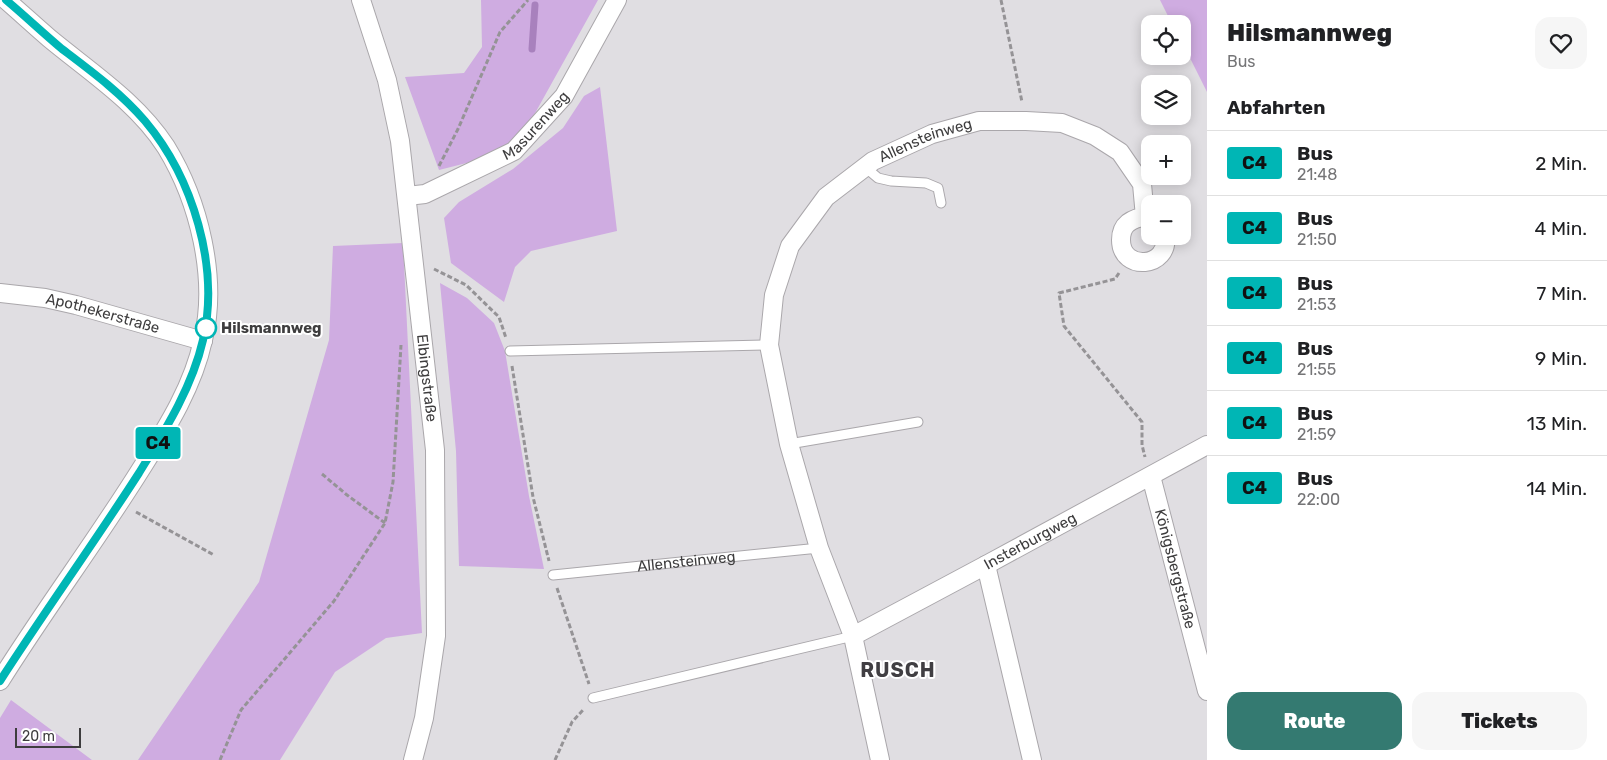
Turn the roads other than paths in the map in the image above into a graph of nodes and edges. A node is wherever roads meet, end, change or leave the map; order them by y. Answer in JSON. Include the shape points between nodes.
{"nodes":[{"id":1,"x":6,"y":0,"type":"edge"},
{"id":2,"x":361,"y":0,"type":"edge"},
{"id":3,"x":617,"y":0,"type":"edge"},
{"id":4,"x":865,"y":167,"type":"junction"},
{"id":5,"x":1144,"y":195,"type":"edge"},
{"id":6,"x":407,"y":196,"type":"junction"},
{"id":7,"x":941,"y":203,"type":"dead end"},
{"id":8,"x":1141,"y":218,"type":"edge"},
{"id":9,"x":1165,"y":245,"type":"edge"},
{"id":10,"x":0,"y":293,"type":"edge"},
{"id":11,"x":203,"y":341,"type":"junction"},
{"id":12,"x":769,"y":345,"type":"junction"},
{"id":13,"x":510,"y":351,"type":"road end"},
{"id":14,"x":918,"y":422,"type":"dead end"},
{"id":15,"x":789,"y":444,"type":"junction"},
{"id":16,"x":1207,"y":445,"type":"edge"},
{"id":17,"x":1150,"y":476,"type":"junction"},
{"id":18,"x":819,"y":548,"type":"junction"},
{"id":19,"x":986,"y":565,"type":"junction"},
{"id":20,"x":553,"y":575,"type":"road end"},
{"id":21,"x":853,"y":636,"type":"junction"},
{"id":22,"x":0,"y":681,"type":"edge"},
{"id":23,"x":1207,"y":691,"type":"edge"},
{"id":24,"x":593,"y":698,"type":"road end"},
{"id":25,"x":413,"y":760,"type":"edge"},
{"id":26,"x":880,"y":760,"type":"edge"},
{"id":27,"x":1032,"y":760,"type":"edge"}],
"edges":[{"from":1,"to":11,"type":"street","via":[[125,99],[165,147],[190,200],[205,253],[208,307]]},
{"from":2,"to":6,"type":"street","name":"Elbingstraße","via":[[387,80]]},
{"from":3,"to":6,"type":"street","name":"Masurenweg","via":[[564,96],[514,152],[425,194]]},
{"from":4,"to":5,"type":"street","name":"Allensteinweg","via":[[932,134],[979,121],[1062,123],[1095,136],[1120,152],[1142,184]]},
{"from":4,"to":7,"type":"lane","via":[[878,178],[926,183],[938,188]]},
{"from":4,"to":12,"type":"street","name":"Allensteinweg","via":[[826,197],[790,246],[774,295]]},
{"from":6,"to":25,"type":"street","name":"Elbingstraße","via":[[436,450],[436,636],[424,718]]},
{"from":8,"to":9,"type":"street","name":"Allensteinweg","via":[[1134,219],[1125,226],[1121,236],[1121,246],[1128,257],[1135,262],[1148,262],[1158,257]]},
{"from":10,"to":11,"type":"street","name":"Apothekerstraße","via":[[76,304]]},
{"from":11,"to":22,"type":"street","via":[[189,382],[165,430]]},
{"from":12,"to":13,"type":"lane"},
{"from":12,"to":15,"type":"street","name":"Allensteinweg"},
{"from":14,"to":15,"type":"lane"},
{"from":15,"to":18,"type":"street","name":"Allensteinweg"},
{"from":16,"to":17,"type":"street","name":"Insterburgweg"},
{"from":17,"to":19,"type":"street","name":"Insterburgweg"},
{"from":17,"to":23,"type":"street","name":"Königsbergstraße"},
{"from":18,"to":20,"type":"lane","name":"Allensteinweg"},
{"from":18,"to":21,"type":"street","name":"Allensteinweg"},
{"from":19,"to":21,"type":"street","name":"Insterburgweg"},
{"from":19,"to":27,"type":"street"},
{"from":21,"to":24,"type":"lane"},
{"from":21,"to":26,"type":"street","name":"Allensteinweg"}]}
